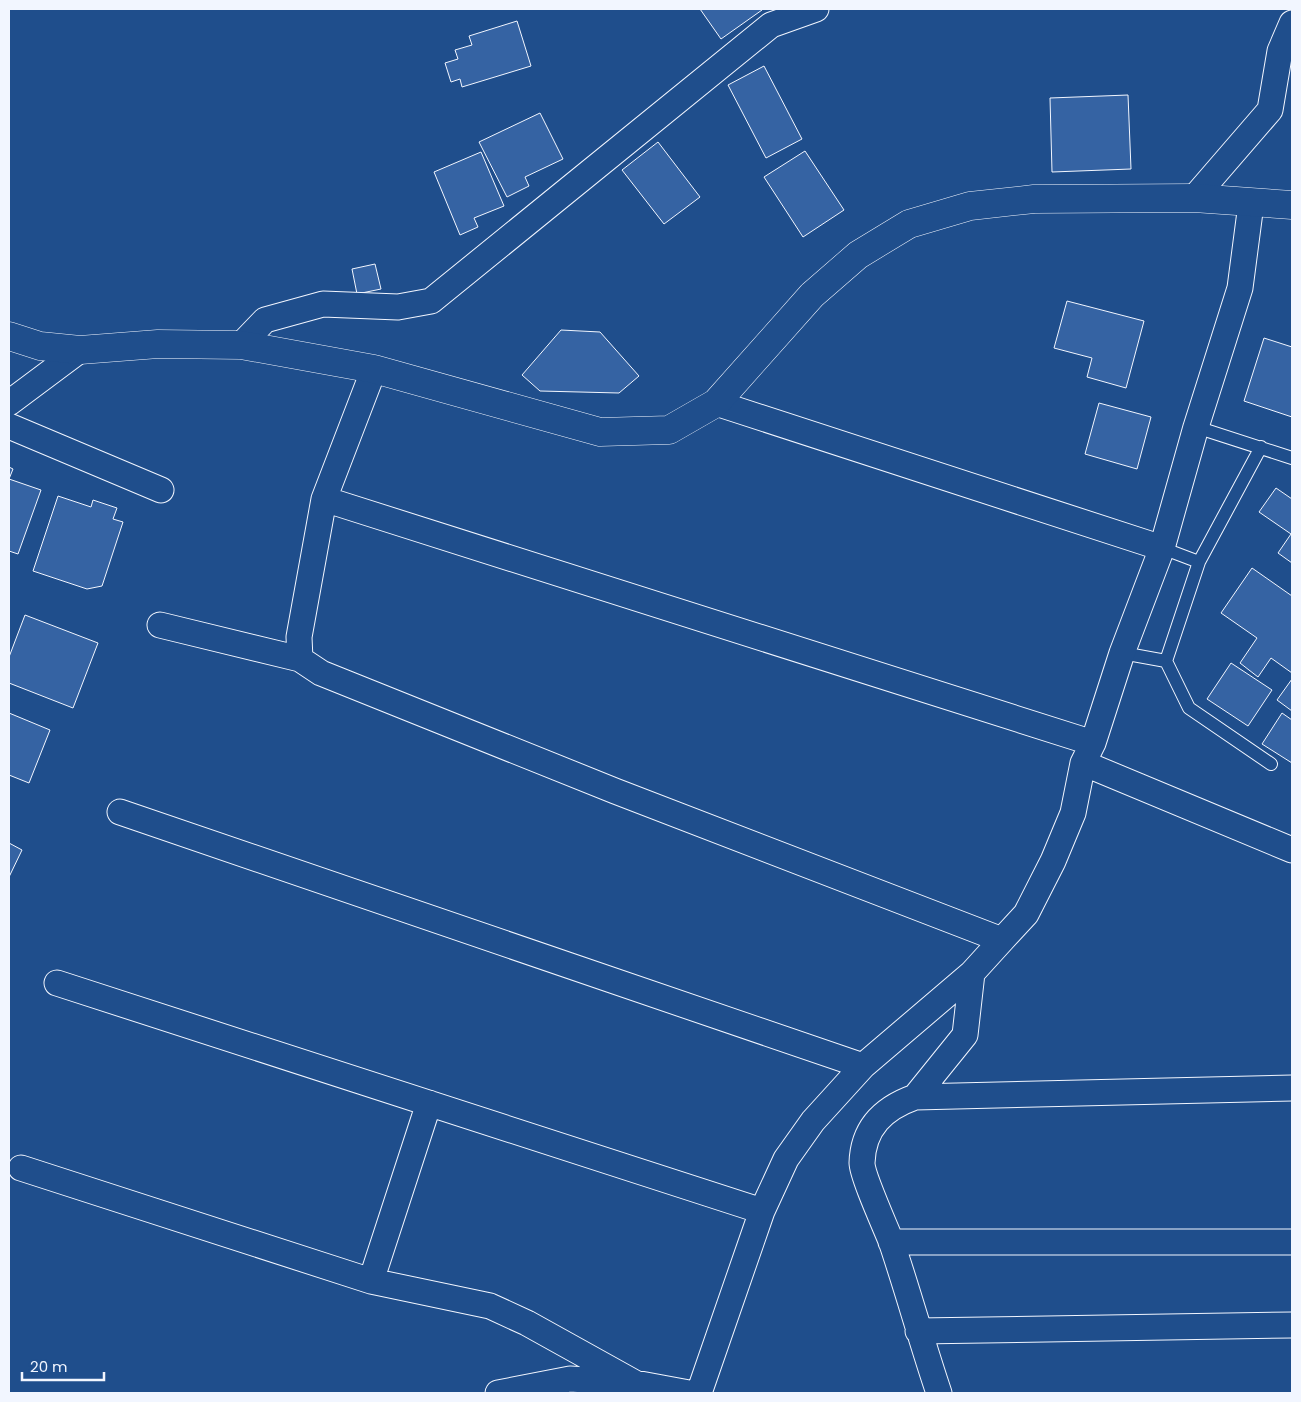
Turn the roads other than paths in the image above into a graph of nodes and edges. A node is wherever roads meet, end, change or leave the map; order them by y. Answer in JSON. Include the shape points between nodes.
{"nodes":[{"id":1,"x":816,"y":9,"type":"edge"},
{"id":2,"x":1292,"y":23,"type":"edge"},
{"id":3,"x":1194,"y":198,"type":"junction"},
{"id":4,"x":1251,"y":204,"type":"junction"},
{"id":5,"x":1292,"y":205,"type":"edge"},
{"id":6,"x":9,"y":336,"type":"edge"},
{"id":7,"x":240,"y":345,"type":"junction"},
{"id":8,"x":80,"y":350,"type":"junction"},
{"id":9,"x":374,"y":369,"type":"junction"},
{"id":10,"x":9,"y":403,"type":"edge"},
{"id":11,"x":716,"y":403,"type":"junction"},
{"id":12,"x":9,"y":426,"type":"edge"},
{"id":13,"x":1196,"y":427,"type":"junction"},
{"id":14,"x":1261,"y":447,"type":"junction"},
{"id":15,"x":1292,"y":458,"type":"edge"},
{"id":16,"x":161,"y":490,"type":"dead end"},
{"id":17,"x":324,"y":499,"type":"junction"},
{"id":18,"x":1162,"y":548,"type":"junction"},
{"id":19,"x":1199,"y":562,"type":"junction"},
{"id":20,"x":160,"y":625,"type":"dead end"},
{"id":21,"x":1122,"y":653,"type":"junction"},
{"id":22,"x":300,"y":659,"type":"junction"},
{"id":23,"x":1166,"y":661,"type":"junction"},
{"id":24,"x":1088,"y":753,"type":"junction"},
{"id":25,"x":1271,"y":764,"type":"dead end"},
{"id":26,"x":120,"y":812,"type":"dead end"},
{"id":27,"x":1292,"y":850,"type":"edge"},
{"id":28,"x":1002,"y":940,"type":"junction"},
{"id":29,"x":972,"y":972,"type":"junction"},
{"id":30,"x":57,"y":983,"type":"dead end"},
{"id":31,"x":863,"y":1066,"type":"junction"},
{"id":32,"x":1292,"y":1088,"type":"edge"},
{"id":33,"x":915,"y":1097,"type":"junction"},
{"id":34,"x":429,"y":1103,"type":"junction"},
{"id":35,"x":21,"y":1168,"type":"dead end"},
{"id":36,"x":762,"y":1211,"type":"junction"},
{"id":37,"x":891,"y":1242,"type":"junction"},
{"id":38,"x":1292,"y":1242,"type":"edge"},
{"id":39,"x":371,"y":1280,"type":"junction"},
{"id":40,"x":1292,"y":1325,"type":"edge"},
{"id":41,"x":918,"y":1331,"type":"junction"},
{"id":42,"x":635,"y":1383,"type":"junction"},
{"id":43,"x":498,"y":1393,"type":"edge"},
{"id":44,"x":689,"y":1393,"type":"edge"},
{"id":45,"x":699,"y":1393,"type":"edge"},
{"id":46,"x":939,"y":1393,"type":"edge"}],
"edges":[{"from":1,"to":7,"type":"street","via":[[771,25],[431,301],[398,307],[323,304],[265,320]]},
{"from":2,"to":3,"type":"street","via":[[1280,51],[1270,110]]},
{"from":3,"to":4,"type":"main road"},
{"from":3,"to":11,"type":"main road","via":[[1034,199],[970,206],[909,224],[858,255],[812,295]]},
{"from":4,"to":5,"type":"main road"},
{"from":4,"to":13,"type":"street","via":[[1240,288]]},
{"from":6,"to":8,"type":"main road","via":[[40,346]]},
{"from":7,"to":8,"type":"main road","via":[[158,344]]},
{"from":7,"to":9,"type":"main road"},
{"from":8,"to":10,"type":"street"},
{"from":9,"to":11,"type":"main road","via":[[600,432],[669,430]]},
{"from":9,"to":17,"type":"street"},
{"from":11,"to":18,"type":"street"},
{"from":12,"to":16,"type":"street"},
{"from":13,"to":14,"type":"lane"},
{"from":13,"to":18,"type":"street"},
{"from":14,"to":15,"type":"lane"},
{"from":14,"to":19,"type":"lane"},
{"from":17,"to":22,"type":"street","via":[[299,637]]},
{"from":17,"to":24,"type":"street"},
{"from":18,"to":19,"type":"lane"},
{"from":18,"to":21,"type":"street"},
{"from":19,"to":23,"type":"lane"},
{"from":20,"to":22,"type":"street"},
{"from":21,"to":23,"type":"lane"},
{"from":21,"to":24,"type":"street"},
{"from":22,"to":28,"type":"street","via":[[321,673],[477,736]]},
{"from":23,"to":25,"type":"lane","via":[[1189,708]]},
{"from":24,"to":27,"type":"street"},
{"from":24,"to":28,"type":"street","via":[[1073,813],[1052,861],[1026,914]]},
{"from":26,"to":31,"type":"street"},
{"from":28,"to":29,"type":"street"},
{"from":29,"to":31,"type":"street"},
{"from":29,"to":33,"type":"street","via":[[965,1035]]},
{"from":30,"to":34,"type":"street"},
{"from":31,"to":36,"type":"street","via":[[813,1121],[786,1158]]},
{"from":32,"to":33,"type":"street"},
{"from":33,"to":37,"type":"street","via":[[895,1104],[875,1122],[866,1141],[862,1164]]},
{"from":34,"to":36,"type":"street"},
{"from":34,"to":39,"type":"street"},
{"from":35,"to":39,"type":"street"},
{"from":36,"to":45,"type":"street"},
{"from":37,"to":38,"type":"street"},
{"from":37,"to":41,"type":"street"},
{"from":39,"to":42,"type":"street","via":[[490,1306]]},
{"from":40,"to":41,"type":"street"},
{"from":41,"to":46,"type":"street"},
{"from":42,"to":43,"type":"street","via":[[570,1379]]},
{"from":42,"to":44,"type":"street"}]}
